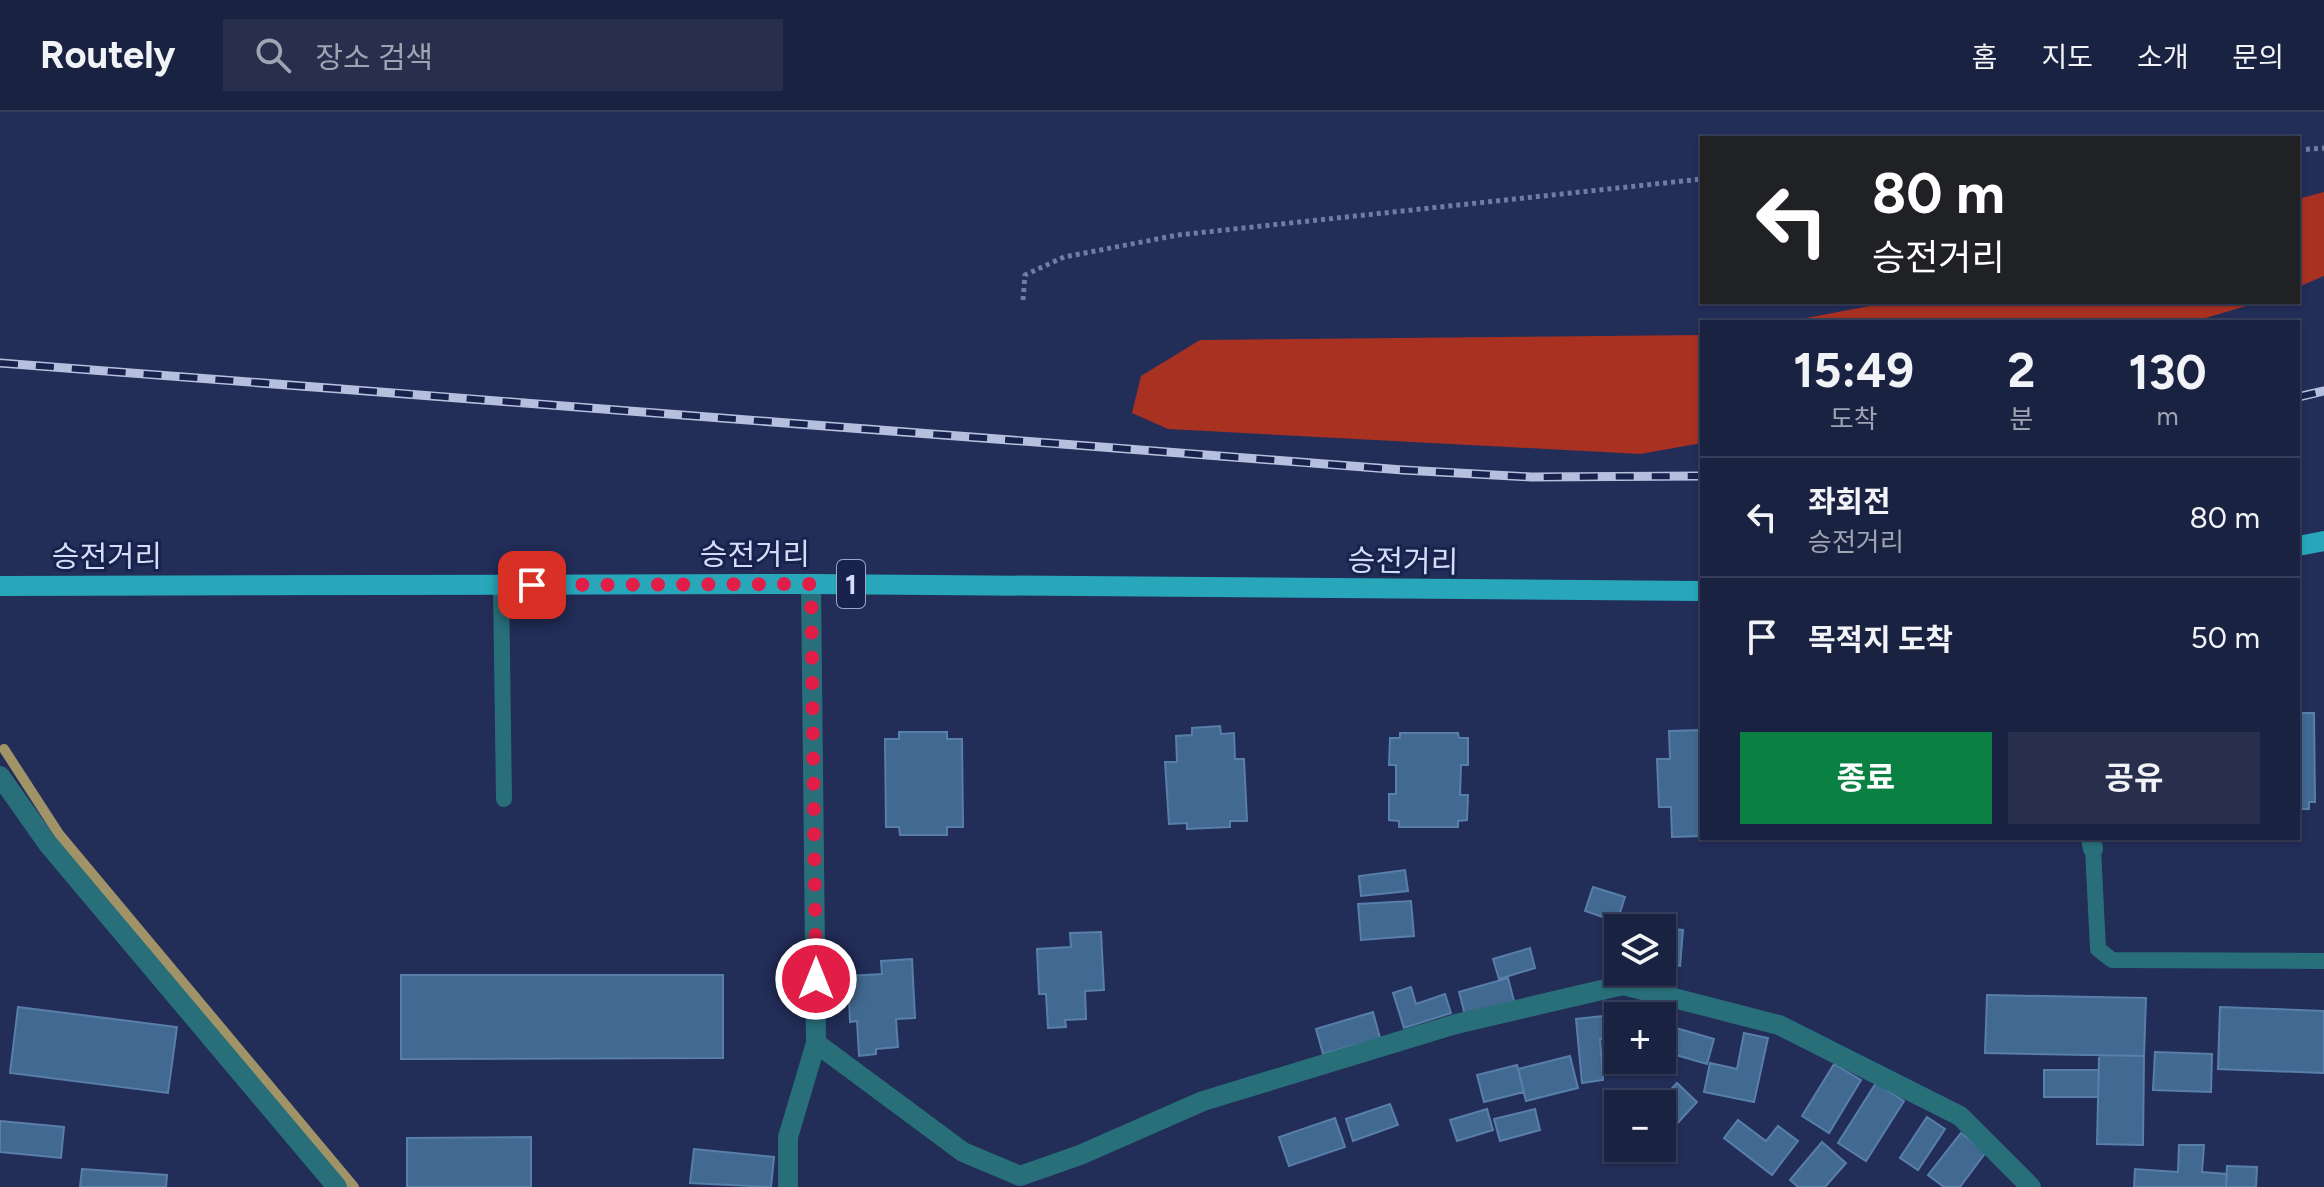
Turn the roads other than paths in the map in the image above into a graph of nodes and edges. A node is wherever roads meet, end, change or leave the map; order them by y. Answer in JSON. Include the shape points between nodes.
{"nodes":[{"id":1,"x":2324,"y":541,"type":"edge"},
{"id":2,"x":2300,"y":546,"type":"edge"},
{"id":3,"x":811,"y":584,"type":"junction"},
{"id":4,"x":501,"y":585,"type":"junction"},
{"id":5,"x":0,"y":586,"type":"edge"},
{"id":6,"x":1700,"y":591,"type":"edge"},
{"id":7,"x":0,"y":776,"type":"edge"},
{"id":8,"x":504,"y":799,"type":"dead end"},
{"id":9,"x":2092,"y":844,"type":"edge"},
{"id":10,"x":2324,"y":961,"type":"edge"},
{"id":11,"x":816,"y":1043,"type":"junction"},
{"id":12,"x":337,"y":1187,"type":"edge"},
{"id":13,"x":788,"y":1187,"type":"edge"},
{"id":14,"x":2031,"y":1187,"type":"edge"}],
"edges":[{"from":1,"to":2,"type":"main road"},
{"from":3,"to":4,"type":"main road","name":"승전거리","number":"1"},
{"from":3,"to":6,"type":"main road","name":"승전거리","number":"1"},
{"from":3,"to":11,"type":"street"},
{"from":4,"to":5,"type":"main road","name":"승전거리","number":"1"},
{"from":4,"to":8,"type":"lane"},
{"from":7,"to":12,"type":"street","via":[[48,844]]},
{"from":9,"to":10,"type":"lane","via":[[2098,949],[2112,960]]},
{"from":11,"to":13,"type":"street","via":[[788,1137]]},
{"from":11,"to":14,"type":"street","via":[[963,1152],[1020,1176],[1203,1101],[1456,1024],[1623,985],[1779,1025],[1960,1116]]}]}
